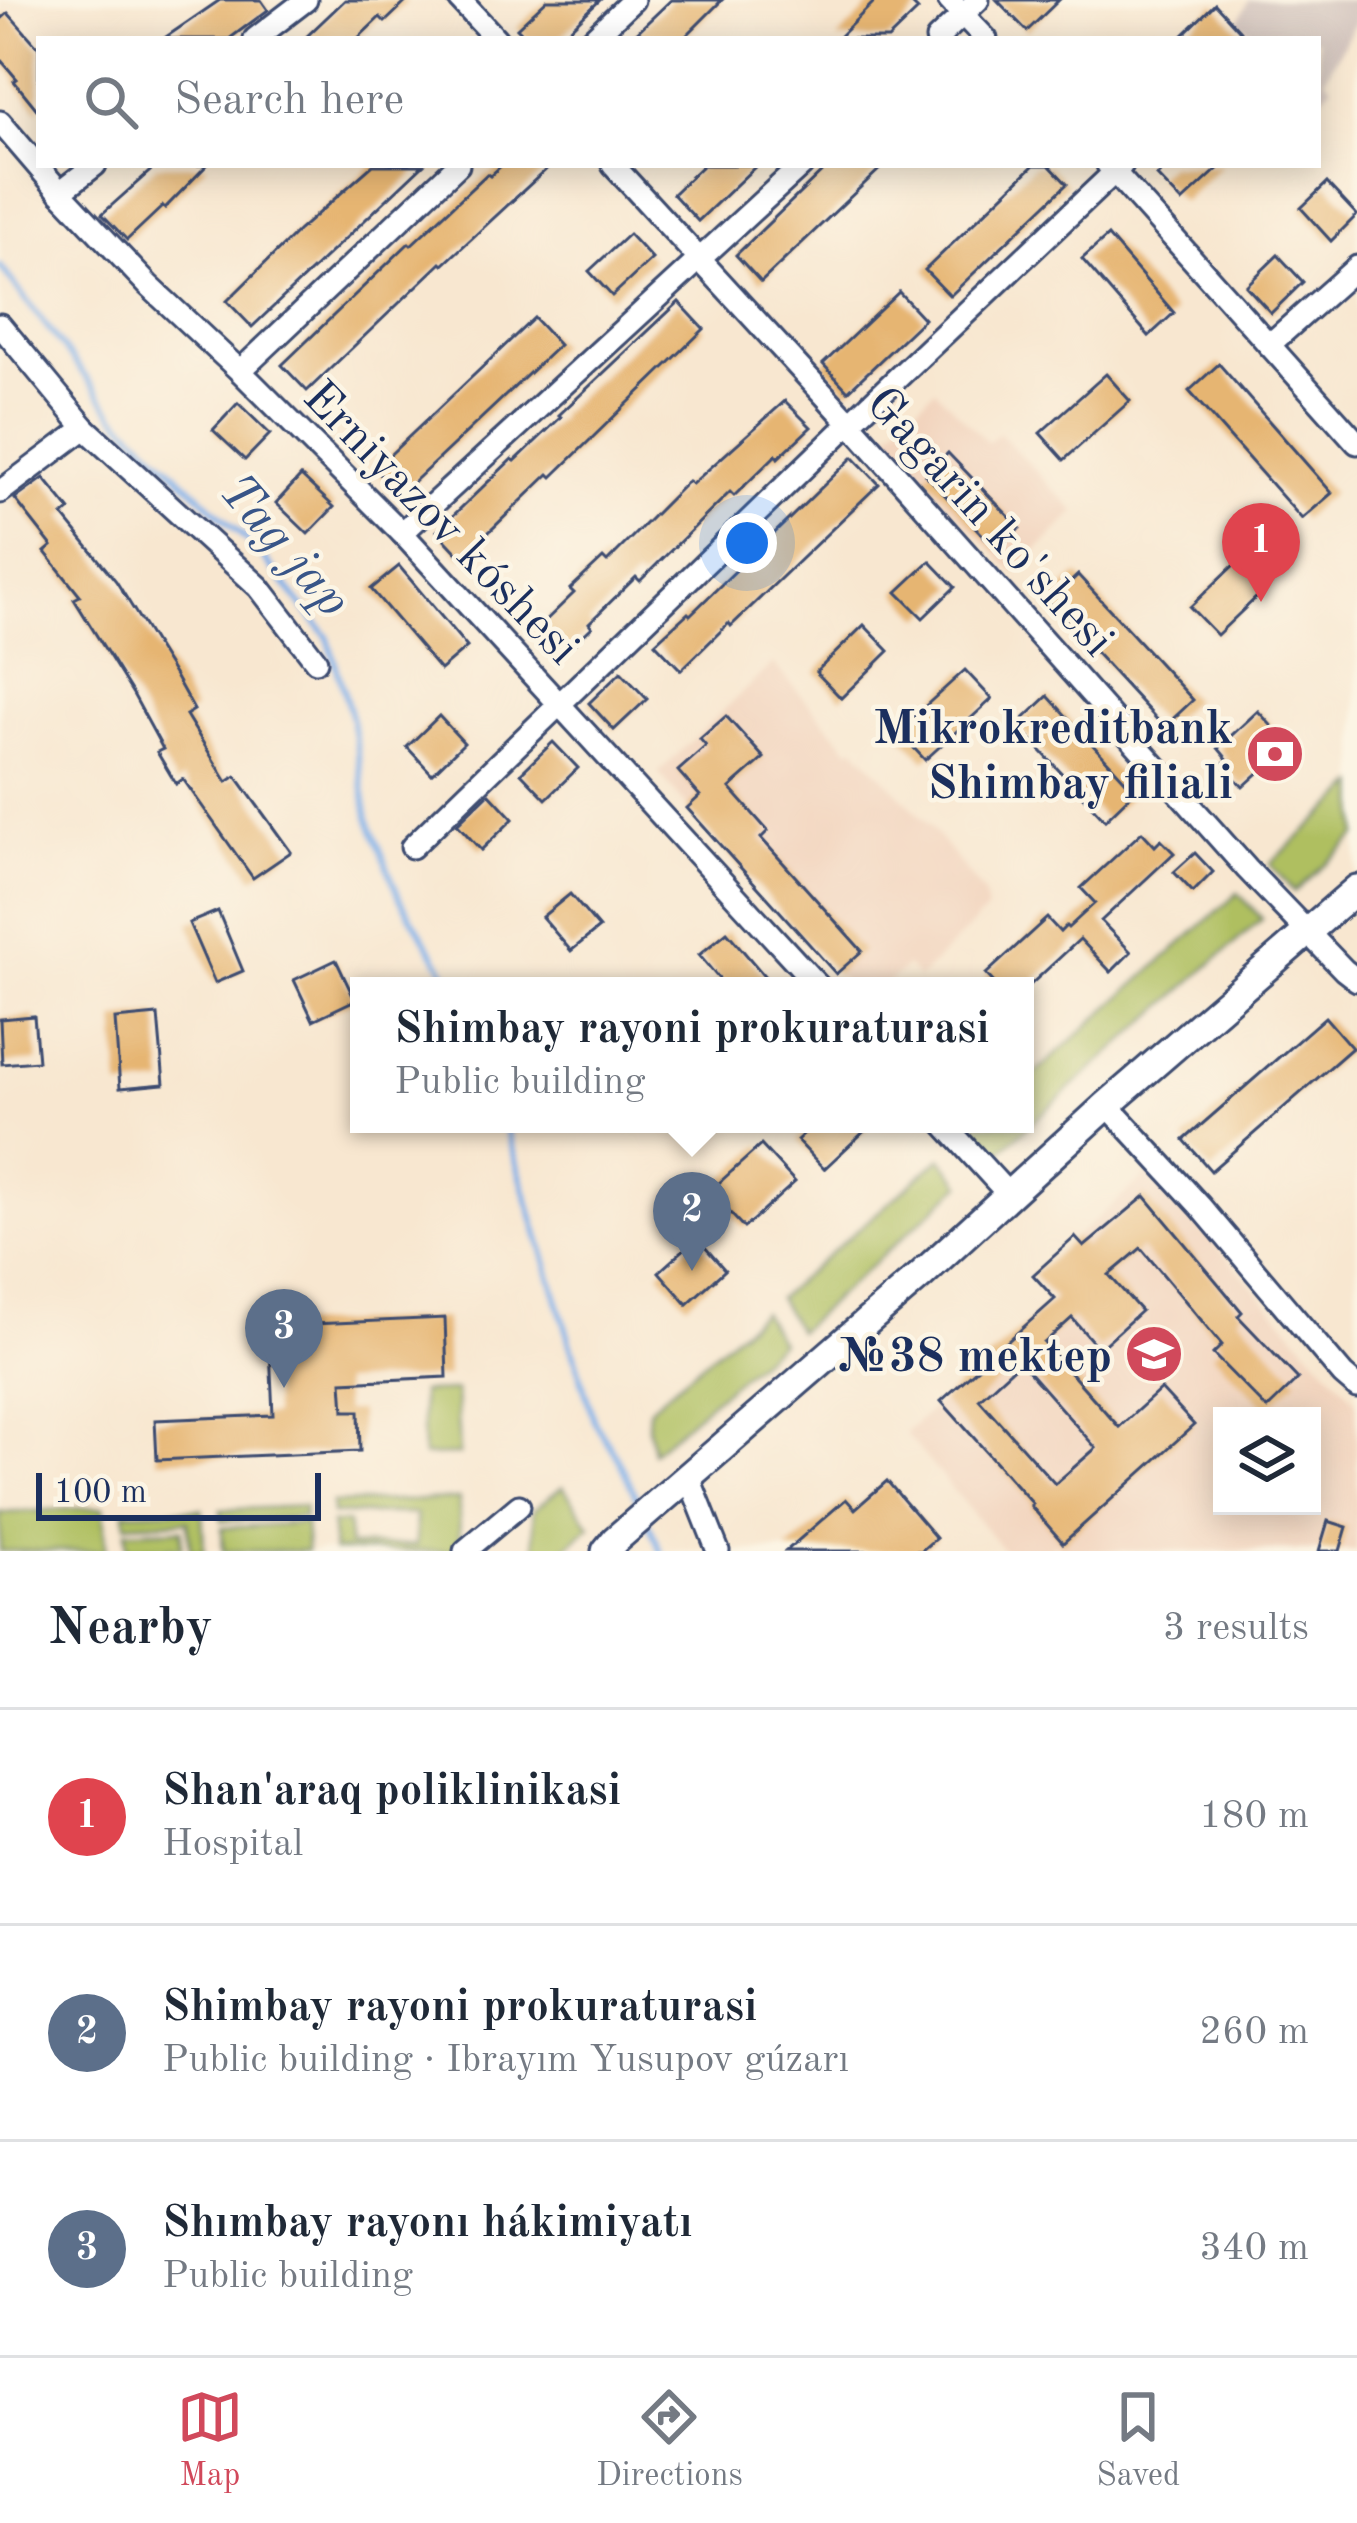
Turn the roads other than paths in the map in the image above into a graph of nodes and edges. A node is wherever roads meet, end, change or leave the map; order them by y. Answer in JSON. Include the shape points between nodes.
{"nodes":[{"id":1,"x":460,"y":0,"type":"edge"},
{"id":2,"x":633,"y":0,"type":"edge"},
{"id":3,"x":295,"y":3,"type":"edge"},
{"id":4,"x":963,"y":5,"type":"edge"},
{"id":5,"x":258,"y":36,"type":"edge"},
{"id":6,"x":493,"y":36,"type":"edge"},
{"id":7,"x":595,"y":36,"type":"edge"},
{"id":8,"x":939,"y":36,"type":"edge"},
{"id":9,"x":984,"y":36,"type":"edge"},
{"id":10,"x":0,"y":122,"type":"edge"},
{"id":11,"x":36,"y":164,"type":"edge"},
{"id":12,"x":39,"y":168,"type":"edge"},
{"id":13,"x":90,"y":168,"type":"edge"},
{"id":14,"x":455,"y":168,"type":"edge"},
{"id":15,"x":616,"y":168,"type":"edge"},
{"id":16,"x":799,"y":168,"type":"edge"},
{"id":17,"x":1114,"y":168,"type":"edge"},
{"id":18,"x":1116,"y":168,"type":"edge"},
{"id":19,"x":60,"y":192,"type":"junction"},
{"id":20,"x":700,"y":259,"type":"junction"},
{"id":21,"x":1357,"y":267,"type":"edge"},
{"id":22,"x":0,"y":325,"type":"edge"},
{"id":23,"x":1269,"y":345,"type":"junction"},
{"id":24,"x":240,"y":371,"type":"junction"},
{"id":25,"x":850,"y":423,"type":"junction"},
{"id":26,"x":85,"y":428,"type":"junction"},
{"id":27,"x":1357,"y":443,"type":"edge"},
{"id":28,"x":0,"y":492,"type":"edge"},
{"id":29,"x":402,"y":533,"type":"junction"},
{"id":30,"x":316,"y":661,"type":"dead end"},
{"id":31,"x":561,"y":703,"type":"junction"},
{"id":32,"x":412,"y":847,"type":"dead end"},
{"id":33,"x":1357,"y":889,"type":"edge"},
{"id":34,"x":1308,"y":933,"type":"junction"},
{"id":35,"x":810,"y":977,"type":"edge"},
{"id":36,"x":1357,"y":980,"type":"edge"},
{"id":37,"x":1107,"y":1105,"type":"junction"},
{"id":38,"x":952,"y":1133,"type":"edge"},
{"id":39,"x":1009,"y":1195,"type":"junction"},
{"id":40,"x":1357,"y":1388,"type":"edge"},
{"id":41,"x":689,"y":1478,"type":"junction"},
{"id":42,"x":519,"y":1506,"type":"dead end"},
{"id":43,"x":611,"y":1545,"type":"edge"},
{"id":44,"x":465,"y":1551,"type":"edge"},
{"id":45,"x":718,"y":1551,"type":"edge"}],
"edges":[{"from":1,"to":6,"type":"street"},
{"from":2,"to":7,"type":"street"},
{"from":3,"to":5,"type":"street"},
{"from":4,"to":8,"type":"street"},
{"from":4,"to":9,"type":"street"},
{"from":10,"to":11,"type":"street","name":"Erniyazov kóshesi"},
{"from":12,"to":19,"type":"street","name":"Erniyazov kóshesi"},
{"from":13,"to":19,"type":"street"},
{"from":14,"to":24,"type":"street"},
{"from":15,"to":20,"type":"street","name":"Gagarin ko'shesi"},
{"from":16,"to":20,"type":"street"},
{"from":17,"to":25,"type":"street"},
{"from":18,"to":23,"type":"street"},
{"from":19,"to":24,"type":"street","name":"Erniyazov kóshesi"},
{"from":20,"to":25,"type":"street","name":"Gagarin ko'shesi"},
{"from":20,"to":29,"type":"street"},
{"from":21,"to":23,"type":"street"},
{"from":22,"to":26,"type":"street"},
{"from":23,"to":27,"type":"street"},
{"from":24,"to":29,"type":"street","name":"Erniyazov kóshesi"},
{"from":25,"to":31,"type":"street"},
{"from":25,"to":34,"type":"street","name":"Gagarin ko'shesi"},
{"from":26,"to":28,"type":"street"},
{"from":26,"to":30,"type":"street","via":[[260,586]]},
{"from":29,"to":31,"type":"street","name":"Erniyazov kóshesi"},
{"from":31,"to":32,"type":"street"},
{"from":31,"to":35,"type":"street","name":"Erniyazov kóshesi"},
{"from":33,"to":34,"type":"main road"},
{"from":34,"to":36,"type":"street","name":"Gagarin ko'shesi"},
{"from":34,"to":37,"type":"main road"},
{"from":37,"to":39,"type":"main road"},
{"from":37,"to":40,"type":"street"},
{"from":38,"to":39,"type":"street"},
{"from":39,"to":41,"type":"main road"},
{"from":41,"to":43,"type":"main road"},
{"from":41,"to":45,"type":"street"},
{"from":42,"to":44,"type":"street"}]}
